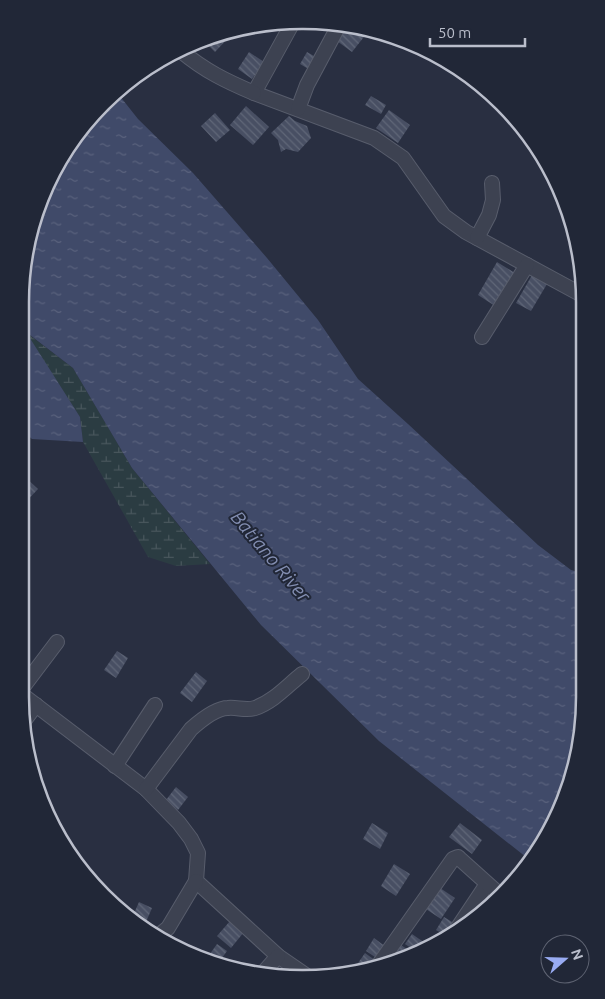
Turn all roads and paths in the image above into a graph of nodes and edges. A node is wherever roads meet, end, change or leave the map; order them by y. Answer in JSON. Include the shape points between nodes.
{"nodes":[{"id":1,"x":289,"y":29,"type":"edge"},
{"id":2,"x":336,"y":31,"type":"edge"},
{"id":3,"x":186,"y":55,"type":"edge"},
{"id":4,"x":254,"y":93,"type":"junction"},
{"id":5,"x":298,"y":109,"type":"junction"},
{"id":6,"x":492,"y":183,"type":"dead end"},
{"id":7,"x":478,"y":238,"type":"junction"},
{"id":8,"x":527,"y":264,"type":"junction"},
{"id":9,"x":576,"y":292,"type":"edge"},
{"id":10,"x":482,"y":337,"type":"dead end"},
{"id":11,"x":57,"y":642,"type":"dead end"},
{"id":12,"x":302,"y":674,"type":"dead end"},
{"id":13,"x":29,"y":680,"type":"edge"},
{"id":14,"x":29,"y":699,"type":"edge"},
{"id":15,"x":36,"y":705,"type":"junction"},
{"id":16,"x":155,"y":705,"type":"dead end"},
{"id":17,"x":29,"y":714,"type":"edge"},
{"id":18,"x":115,"y":766,"type":"junction"},
{"id":19,"x":146,"y":789,"type":"junction"},
{"id":20,"x":196,"y":882,"type":"junction"},
{"id":21,"x":487,"y":884,"type":"junction"},
{"id":22,"x":495,"y":891,"type":"edge"},
{"id":23,"x":465,"y":917,"type":"edge"},
{"id":24,"x":163,"y":932,"type":"edge"},
{"id":25,"x":278,"y":956,"type":"junction"},
{"id":26,"x":388,"y":956,"type":"edge"},
{"id":27,"x":267,"y":968,"type":"edge"},
{"id":28,"x":298,"y":970,"type":"edge"}],
"edges":[{"from":1,"to":4,"type":"street"},
{"from":2,"to":5,"type":"street"},
{"from":3,"to":4,"type":"street","via":[[211,73]]},
{"from":4,"to":5,"type":"street"},
{"from":5,"to":7,"type":"street","via":[[374,138],[403,158],[444,216]]},
{"from":6,"to":7,"type":"street","via":[[489,215]]},
{"from":7,"to":8,"type":"street"},
{"from":8,"to":9,"type":"street"},
{"from":8,"to":10,"type":"street"},
{"from":11,"to":13,"type":"street"},
{"from":12,"to":19,"type":"street","via":[[266,703],[252,709],[220,709],[200,721]]},
{"from":14,"to":15,"type":"street"},
{"from":15,"to":17,"type":"street"},
{"from":15,"to":18,"type":"street"},
{"from":16,"to":18,"type":"street"},
{"from":18,"to":19,"type":"street"},
{"from":19,"to":20,"type":"street","via":[[191,839],[198,853]]},
{"from":20,"to":24,"type":"street"},
{"from":20,"to":25,"type":"street"},
{"from":21,"to":22,"type":"street"},
{"from":21,"to":23,"type":"street"},
{"from":21,"to":26,"type":"street","via":[[460,858],[453,859]]},
{"from":25,"to":27,"type":"street"},
{"from":25,"to":28,"type":"street"}]}
